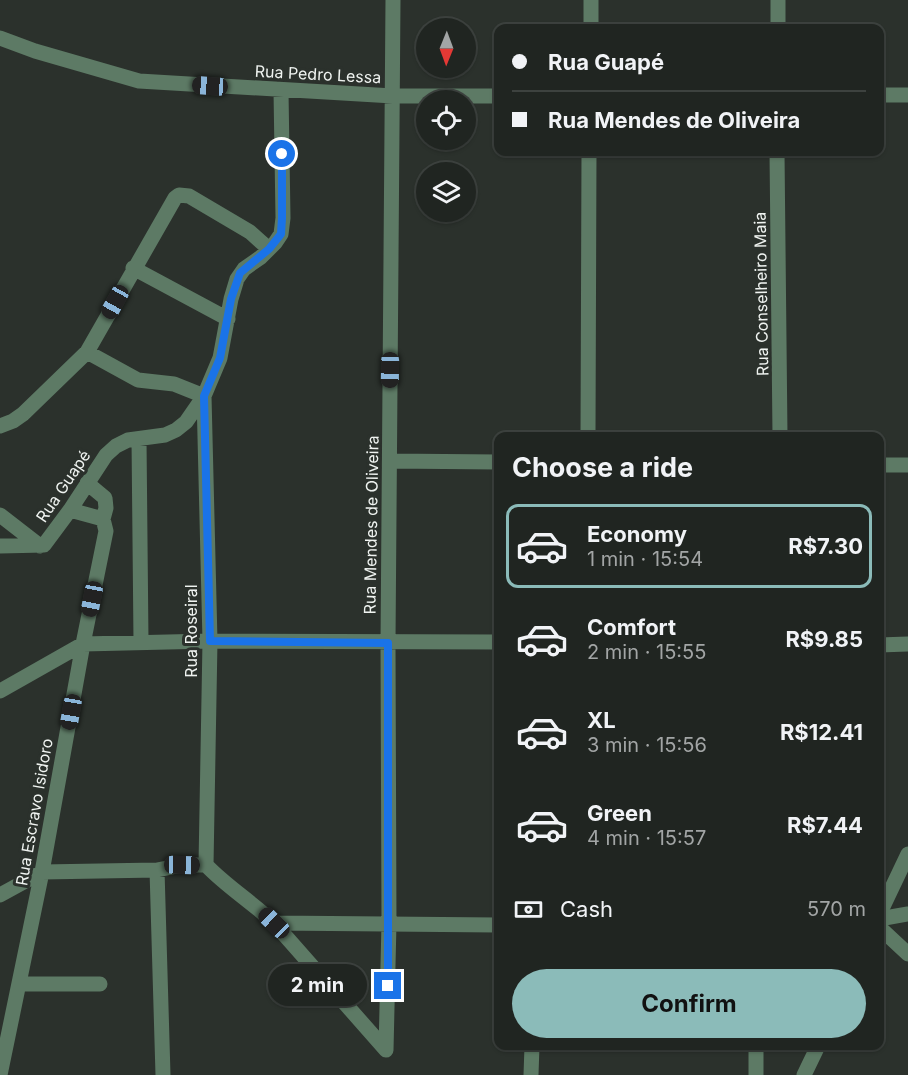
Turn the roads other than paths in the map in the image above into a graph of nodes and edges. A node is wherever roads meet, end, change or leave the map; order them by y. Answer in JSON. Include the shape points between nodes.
{"nodes":[{"id":1,"x":393,"y":0,"type":"edge"},
{"id":2,"x":591,"y":0,"type":"edge"},
{"id":3,"x":778,"y":0,"type":"edge"},
{"id":4,"x":591,"y":24,"type":"edge"},
{"id":5,"x":778,"y":24,"type":"edge"},
{"id":6,"x":0,"y":38,"type":"edge"},
{"id":7,"x":281,"y":91,"type":"junction"},
{"id":8,"x":884,"y":95,"type":"edge"},
{"id":9,"x":908,"y":95,"type":"edge"},
{"id":10,"x":393,"y":96,"type":"junction"},
{"id":11,"x":494,"y":96,"type":"edge"},
{"id":12,"x":589,"y":156,"type":"edge"},
{"id":13,"x":777,"y":156,"type":"edge"},
{"id":14,"x":269,"y":249,"type":"junction"},
{"id":15,"x":134,"y":268,"type":"junction"},
{"id":16,"x":228,"y":319,"type":"junction"},
{"id":17,"x":87,"y":352,"type":"junction"},
{"id":18,"x":204,"y":396,"type":"junction"},
{"id":19,"x":0,"y":426,"type":"edge"},
{"id":20,"x":588,"y":432,"type":"edge"},
{"id":21,"x":780,"y":432,"type":"edge"},
{"id":22,"x":139,"y":439,"type":"junction"},
{"id":23,"x":390,"y":461,"type":"junction"},
{"id":24,"x":494,"y":462,"type":"edge"},
{"id":25,"x":884,"y":465,"type":"edge"},
{"id":26,"x":908,"y":465,"type":"edge"},
{"id":27,"x":87,"y":483,"type":"junction"},
{"id":28,"x":70,"y":510,"type":"junction"},
{"id":29,"x":0,"y":515,"type":"edge"},
{"id":30,"x":103,"y":519,"type":"junction"},
{"id":31,"x":0,"y":546,"type":"edge"},
{"id":32,"x":40,"y":546,"type":"junction"},
{"id":33,"x":141,"y":641,"type":"junction"},
{"id":34,"x":210,"y":641,"type":"junction"},
{"id":35,"x":494,"y":642,"type":"edge"},
{"id":36,"x":388,"y":643,"type":"junction"},
{"id":37,"x":83,"y":644,"type":"junction"},
{"id":38,"x":908,"y":644,"type":"edge"},
{"id":39,"x":884,"y":645,"type":"edge"},
{"id":40,"x":0,"y":691,"type":"edge"},
{"id":41,"x":908,"y":854,"type":"edge"},
{"id":42,"x":206,"y":865,"type":"junction"},
{"id":43,"x":157,"y":870,"type":"junction"},
{"id":44,"x":42,"y":872,"type":"junction"},
{"id":45,"x":0,"y":895,"type":"edge"},
{"id":46,"x":884,"y":906,"type":"edge"},
{"id":47,"x":908,"y":914,"type":"edge"},
{"id":48,"x":884,"y":916,"type":"edge"},
{"id":49,"x":274,"y":923,"type":"junction"},
{"id":50,"x":389,"y":923,"type":"junction"},
{"id":51,"x":494,"y":925,"type":"edge"},
{"id":52,"x":884,"y":932,"type":"edge"},
{"id":53,"x":908,"y":954,"type":"edge"},
{"id":54,"x":19,"y":984,"type":"junction"},
{"id":55,"x":100,"y":984,"type":"dead end"},
{"id":56,"x":532,"y":1050,"type":"edge"},
{"id":57,"x":756,"y":1050,"type":"edge"},
{"id":58,"x":816,"y":1050,"type":"edge"},
{"id":59,"x":0,"y":1075,"type":"edge"},
{"id":60,"x":163,"y":1075,"type":"edge"},
{"id":61,"x":531,"y":1075,"type":"edge"},
{"id":62,"x":756,"y":1075,"type":"edge"},
{"id":63,"x":804,"y":1075,"type":"edge"}],
"edges":[{"from":1,"to":10,"type":"street","name":"Rua Mendes de Oliveira"},
{"from":2,"to":4,"type":"street"},
{"from":3,"to":5,"type":"street"},
{"from":6,"to":7,"type":"street","name":"Rua Pedro Lessa","via":[[139,81]]},
{"from":7,"to":10,"type":"street","name":"Rua Pedro Lessa"},
{"from":7,"to":14,"type":"street","name":"Rua Guapé","via":[[281,234]]},
{"from":8,"to":9,"type":"street"},
{"from":10,"to":11,"type":"street","name":"Rua Pedro Lessa"},
{"from":10,"to":23,"type":"street","name":"Rua Mendes de Oliveira"},
{"from":12,"to":20,"type":"street"},
{"from":13,"to":21,"type":"street","name":"Rua Conselheiro Maia"},
{"from":14,"to":15,"type":"street","via":[[250,232],[189,196],[179,195]]},
{"from":14,"to":16,"type":"street","name":"Rua Guapé","via":[[240,273]]},
{"from":15,"to":16,"type":"street"},
{"from":15,"to":17,"type":"street"},
{"from":16,"to":18,"type":"street","name":"Rua Guapé","via":[[220,358]]},
{"from":17,"to":18,"type":"street","via":[[138,380],[174,384]]},
{"from":17,"to":19,"type":"street","via":[[23,414]]},
{"from":18,"to":22,"type":"street","name":"Rua Guapé","via":[[176,430]]},
{"from":18,"to":34,"type":"street","name":"Rua Roseiral"},
{"from":22,"to":27,"type":"street","name":"Rua Guapé","via":[[116,446]]},
{"from":22,"to":33,"type":"street"},
{"from":23,"to":24,"type":"street"},
{"from":23,"to":36,"type":"street","name":"Rua Mendes de Oliveira"},
{"from":25,"to":26,"type":"street"},
{"from":27,"to":28,"type":"street","name":"Rua Guapé"},
{"from":27,"to":30,"type":"street","name":"Rua Escravo Isidoro","via":[[105,498]]},
{"from":28,"to":30,"type":"street"},
{"from":28,"to":32,"type":"street","name":"Rua Guapé"},
{"from":29,"to":32,"type":"street"},
{"from":30,"to":37,"type":"street","name":"Rua Escravo Isidoro","via":[[106,531]]},
{"from":31,"to":32,"type":"street","name":"Rua Guapé"},
{"from":33,"to":34,"type":"street"},
{"from":33,"to":37,"type":"street"},
{"from":34,"to":36,"type":"street"},
{"from":34,"to":42,"type":"street","name":"Rua Roseiral"},
{"from":35,"to":36,"type":"street"},
{"from":36,"to":50,"type":"street","name":"Rua Mendes de Oliveira"},
{"from":37,"to":40,"type":"street"},
{"from":37,"to":44,"type":"street","name":"Rua Escravo Isidoro"},
{"from":38,"to":39,"type":"street"},
{"from":41,"to":46,"type":"street"},
{"from":42,"to":43,"type":"street"},
{"from":42,"to":49,"type":"street"},
{"from":43,"to":44,"type":"street"},
{"from":43,"to":60,"type":"street"},
{"from":44,"to":45,"type":"street"},
{"from":44,"to":54,"type":"street","name":"Rua Escravo Isidoro"},
{"from":47,"to":48,"type":"street"},
{"from":49,"to":50,"type":"street"},
{"from":49,"to":50,"type":"street","name":"Rua Mendes de Oliveira","via":[[386,1050]]},
{"from":50,"to":51,"type":"street"},
{"from":52,"to":53,"type":"street"},
{"from":54,"to":55,"type":"street"},
{"from":54,"to":59,"type":"street","name":"Rua Escravo Isidoro"},
{"from":56,"to":61,"type":"street"},
{"from":57,"to":62,"type":"street"},
{"from":58,"to":63,"type":"street"}]}
